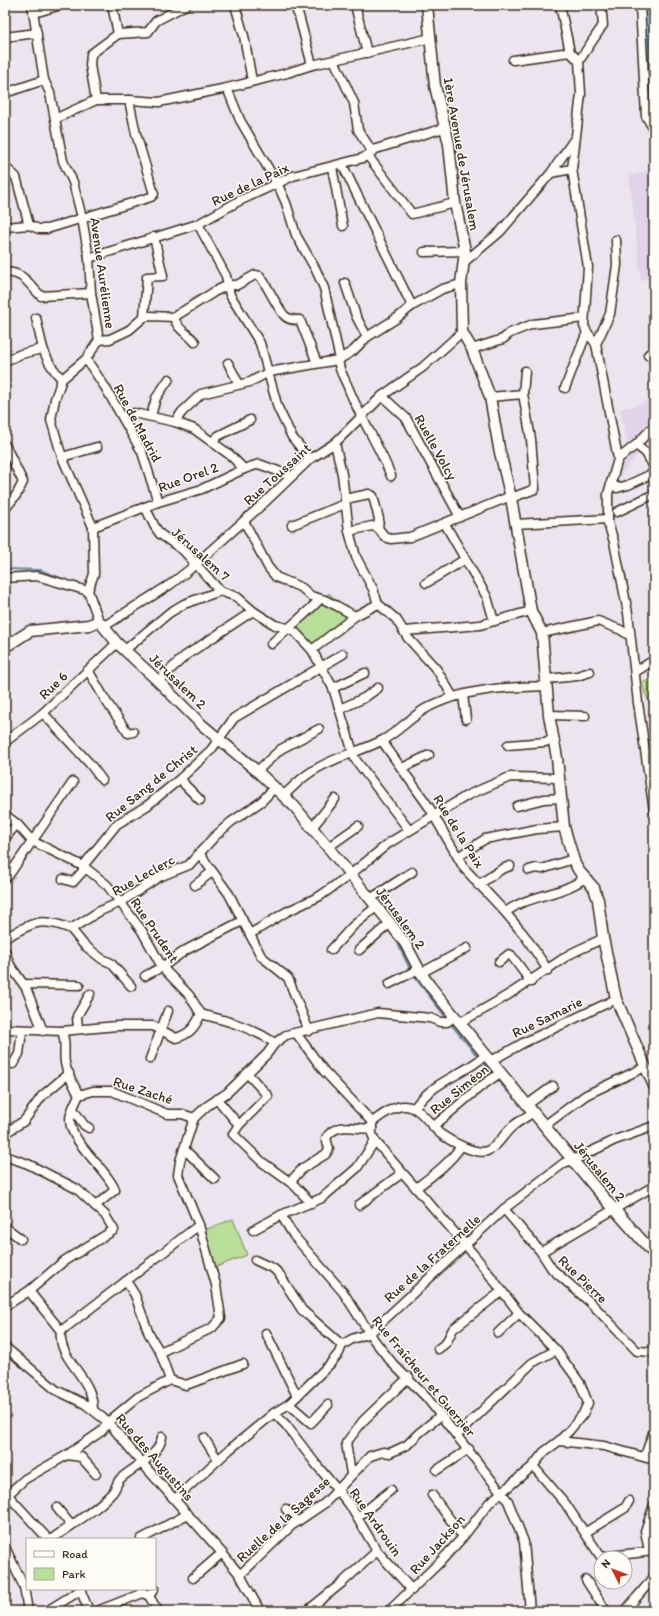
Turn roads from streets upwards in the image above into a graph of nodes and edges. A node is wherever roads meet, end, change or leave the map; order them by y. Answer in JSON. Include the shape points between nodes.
{"nodes":[{"id":1,"x":61,"y":5,"type":"edge"},
{"id":2,"x":112,"y":5,"type":"edge"},
{"id":3,"x":186,"y":5,"type":"edge"},
{"id":4,"x":235,"y":5,"type":"edge"},
{"id":5,"x":294,"y":5,"type":"edge"},
{"id":6,"x":355,"y":5,"type":"edge"},
{"id":7,"x":427,"y":5,"type":"edge"},
{"id":8,"x":560,"y":5,"type":"edge"},
{"id":9,"x":601,"y":5,"type":"edge"},
{"id":10,"x":640,"y":5,"type":"edge"},
{"id":11,"x":33,"y":9,"type":"edge"},
{"id":12,"x":37,"y":33,"type":"junction"},
{"id":13,"x":118,"y":34,"type":"junction"},
{"id":14,"x":5,"y":37,"type":"edge"},
{"id":15,"x":431,"y":38,"type":"junction"},
{"id":16,"x":570,"y":52,"type":"junction"},
{"id":17,"x":367,"y":53,"type":"junction"},
{"id":18,"x":334,"y":60,"type":"junction"},
{"id":19,"x":513,"y":60,"type":"dead end"},
{"id":20,"x":579,"y":61,"type":"junction"},
{"id":21,"x":312,"y":65,"type":"junction"},
{"id":22,"x":44,"y":80,"type":"junction"},
{"id":23,"x":252,"y":81,"type":"junction"},
{"id":24,"x":227,"y":88,"type":"junction"},
{"id":25,"x":5,"y":93,"type":"edge"},
{"id":26,"x":96,"y":100,"type":"junction"},
{"id":27,"x":129,"y":100,"type":"junction"},
{"id":28,"x":55,"y":119,"type":"junction"},
{"id":29,"x":444,"y":128,"type":"junction"},
{"id":30,"x":654,"y":130,"type":"edge"},
{"id":31,"x":575,"y":138,"type":"junction"},
{"id":32,"x":370,"y":153,"type":"junction"},
{"id":33,"x":342,"y":164,"type":"junction"},
{"id":34,"x":5,"y":167,"type":"edge"},
{"id":35,"x":332,"y":167,"type":"junction"},
{"id":36,"x":572,"y":169,"type":"junction"},
{"id":37,"x":551,"y":173,"type":"junction"},
{"id":38,"x":278,"y":185,"type":"junction"},
{"id":39,"x":455,"y":203,"type":"junction"},
{"id":40,"x":82,"y":218,"type":"junction"},
{"id":41,"x":198,"y":224,"type":"junction"},
{"id":42,"x":29,"y":225,"type":"junction"},
{"id":43,"x":344,"y":226,"type":"dead end"},
{"id":44,"x":5,"y":228,"type":"edge"},
{"id":45,"x":154,"y":237,"type":"junction"},
{"id":46,"x":616,"y":240,"type":"dead end"},
{"id":47,"x":465,"y":251,"type":"junction"},
{"id":48,"x":424,"y":252,"type":"dead end"},
{"id":49,"x":89,"y":258,"type":"junction"},
{"id":50,"x":463,"y":263,"type":"junction"},
{"id":51,"x":5,"y":272,"type":"edge"},
{"id":52,"x":345,"y":283,"type":"dead end"},
{"id":53,"x":461,"y":284,"type":"junction"},
{"id":54,"x":228,"y":285,"type":"junction"},
{"id":55,"x":91,"y":293,"type":"junction"},
{"id":56,"x":412,"y":306,"type":"junction"},
{"id":57,"x":144,"y":317,"type":"junction"},
{"id":58,"x":174,"y":317,"type":"junction"},
{"id":59,"x":36,"y":318,"type":"dead end"},
{"id":60,"x":584,"y":318,"type":"junction"},
{"id":61,"x":462,"y":332,"type":"junction"},
{"id":62,"x":587,"y":332,"type":"junction"},
{"id":63,"x":367,"y":337,"type":"junction"},
{"id":64,"x":99,"y":340,"type":"junction"},
{"id":65,"x":195,"y":342,"type":"dead end"},
{"id":66,"x":596,"y":344,"type":"junction"},
{"id":67,"x":42,"y":349,"type":"junction"},
{"id":68,"x":472,"y":349,"type":"junction"},
{"id":69,"x":6,"y":358,"type":"edge"},
{"id":70,"x":86,"y":359,"type":"junction"},
{"id":71,"x":338,"y":360,"type":"junction"},
{"id":72,"x":228,"y":363,"type":"dead end"},
{"id":73,"x":317,"y":363,"type":"junction"},
{"id":74,"x":525,"y":371,"type":"dead end"},
{"id":75,"x":269,"y":372,"type":"junction"},
{"id":76,"x":62,"y":378,"type":"junction"},
{"id":77,"x":169,"y":379,"type":"dead end"},
{"id":78,"x":239,"y":384,"type":"junction"},
{"id":79,"x":565,"y":388,"type":"dead end"},
{"id":80,"x":523,"y":394,"type":"junction"},
{"id":81,"x":382,"y":396,"type":"junction"},
{"id":82,"x":490,"y":397,"type":"junction"},
{"id":83,"x":151,"y":416,"type":"junction"},
{"id":84,"x":360,"y":416,"type":"junction"},
{"id":85,"x":123,"y":418,"type":"junction"},
{"id":86,"x":250,"y":420,"type":"dead end"},
{"id":87,"x":175,"y":422,"type":"junction"},
{"id":88,"x":654,"y":426,"type":"edge"},
{"id":89,"x":212,"y":442,"type":"junction"},
{"id":90,"x":334,"y":443,"type":"junction"},
{"id":91,"x":5,"y":445,"type":"edge"},
{"id":92,"x":636,"y":445,"type":"junction"},
{"id":93,"x":97,"y":448,"type":"dead end"},
{"id":94,"x":62,"y":457,"type":"junction"},
{"id":95,"x":618,"y":458,"type":"junction"},
{"id":96,"x":310,"y":459,"type":"junction"},
{"id":97,"x":654,"y":467,"type":"edge"},
{"id":98,"x":244,"y":469,"type":"junction"},
{"id":99,"x":654,"y":473,"type":"edge"},
{"id":100,"x":291,"y":476,"type":"junction"},
{"id":101,"x":391,"y":476,"type":"dead end"},
{"id":102,"x":611,"y":482,"type":"junction"},
{"id":103,"x":654,"y":494,"type":"edge"},
{"id":104,"x":511,"y":497,"type":"junction"},
{"id":105,"x":158,"y":502,"type":"junction"},
{"id":106,"x":345,"y":502,"type":"junction"},
{"id":107,"x":145,"y":507,"type":"junction"},
{"id":108,"x":6,"y":508,"type":"edge"},
{"id":109,"x":617,"y":512,"type":"dead end"},
{"id":110,"x":460,"y":517,"type":"junction"},
{"id":111,"x":608,"y":519,"type":"junction"},
{"id":112,"x":244,"y":522,"type":"junction"},
{"id":113,"x":445,"y":524,"type":"junction"},
{"id":114,"x":515,"y":524,"type":"junction"},
{"id":115,"x":292,"y":525,"type":"dead end"},
{"id":116,"x":93,"y":528,"type":"junction"},
{"id":117,"x":378,"y":528,"type":"junction"},
{"id":118,"x":349,"y":531,"type":"junction"},
{"id":119,"x":464,"y":560,"type":"junction"},
{"id":120,"x":196,"y":564,"type":"junction"},
{"id":121,"x":5,"y":578,"type":"edge"},
{"id":122,"x":426,"y":583,"type":"dead end"},
{"id":123,"x":88,"y":591,"type":"junction"},
{"id":124,"x":220,"y":591,"type":"junction"},
{"id":125,"x":320,"y":599,"type":"junction"},
{"id":126,"x":378,"y":604,"type":"junction"},
{"id":127,"x":253,"y":611,"type":"junction"},
{"id":128,"x":531,"y":611,"type":"junction"},
{"id":129,"x":355,"y":616,"type":"junction"},
{"id":130,"x":494,"y":621,"type":"junction"},
{"id":131,"x":101,"y":624,"type":"junction"},
{"id":132,"x":287,"y":628,"type":"junction"},
{"id":133,"x":404,"y":631,"type":"junction"},
{"id":134,"x":542,"y":633,"type":"junction"},
{"id":135,"x":630,"y":636,"type":"junction"},
{"id":136,"x":117,"y":643,"type":"junction"},
{"id":137,"x":271,"y":644,"type":"dead end"},
{"id":138,"x":5,"y":647,"type":"edge"},
{"id":139,"x":125,"y":650,"type":"junction"},
{"id":140,"x":312,"y":650,"type":"junction"},
{"id":141,"x":343,"y":654,"type":"dead end"},
{"id":142,"x":654,"y":660,"type":"edge"},
{"id":143,"x":323,"y":666,"type":"junction"},
{"id":144,"x":88,"y":670,"type":"junction"},
{"id":145,"x":590,"y":672,"type":"dead end"},
{"id":146,"x":635,"y":672,"type":"junction"},
{"id":147,"x":365,"y":673,"type":"dead end"},
{"id":148,"x":158,"y":681,"type":"junction"},
{"id":149,"x":547,"y":683,"type":"junction"},
{"id":150,"x":333,"y":688,"type":"junction"},
{"id":151,"x":378,"y":688,"type":"dead end"},
{"id":152,"x":462,"y":695,"type":"junction"},
{"id":153,"x":453,"y":697,"type":"junction"},
{"id":154,"x":340,"y":708,"type":"junction"},
{"id":155,"x":43,"y":713,"type":"junction"},
{"id":156,"x":549,"y":715,"type":"junction"},
{"id":157,"x":585,"y":716,"type":"dead end"},
{"id":158,"x":466,"y":719,"type":"dead end"},
{"id":159,"x":318,"y":729,"type":"dead end"},
{"id":160,"x":133,"y":732,"type":"dead end"},
{"id":161,"x":553,"y":739,"type":"junction"},
{"id":162,"x":219,"y":740,"type":"junction"},
{"id":163,"x":382,"y":741,"type":"junction"},
{"id":164,"x":5,"y":742,"type":"edge"},
{"id":165,"x":508,"y":745,"type":"dead end"},
{"id":166,"x":353,"y":752,"type":"junction"},
{"id":167,"x":428,"y":755,"type":"dead end"},
{"id":168,"x":402,"y":768,"type":"junction"},
{"id":169,"x":256,"y":771,"type":"junction"},
{"id":170,"x":181,"y":778,"type":"junction"},
{"id":171,"x":559,"y":778,"type":"junction"},
{"id":172,"x":102,"y":780,"type":"dead end"},
{"id":173,"x":73,"y":782,"type":"dead end"},
{"id":174,"x":274,"y":788,"type":"junction"},
{"id":175,"x":283,"y":796,"type":"junction"},
{"id":176,"x":561,"y":798,"type":"junction"},
{"id":177,"x":335,"y":799,"type":"dead end"},
{"id":178,"x":200,"y":800,"type":"dead end"},
{"id":179,"x":517,"y":806,"type":"dead end"},
{"id":180,"x":654,"y":811,"type":"edge"},
{"id":181,"x":5,"y":815,"type":"edge"},
{"id":182,"x":435,"y":816,"type":"junction"},
{"id":183,"x":17,"y":824,"type":"junction"},
{"id":184,"x":358,"y":826,"type":"dead end"},
{"id":185,"x":564,"y":827,"type":"junction"},
{"id":186,"x":312,"y":828,"type":"junction"},
{"id":187,"x":409,"y":830,"type":"junction"},
{"id":188,"x":5,"y":838,"type":"edge"},
{"id":189,"x":32,"y":841,"type":"junction"},
{"id":190,"x":327,"y":848,"type":"junction"},
{"id":191,"x":199,"y":853,"type":"junction"},
{"id":192,"x":458,"y":857,"type":"junction"},
{"id":193,"x":574,"y":859,"type":"junction"},
{"id":194,"x":5,"y":866,"type":"edge"},
{"id":195,"x":83,"y":866,"type":"junction"},
{"id":196,"x":510,"y":866,"type":"dead end"},
{"id":197,"x":529,"y":870,"type":"dead end"},
{"id":198,"x":212,"y":872,"type":"junction"},
{"id":199,"x":412,"y":872,"type":"dead end"},
{"id":200,"x":351,"y":874,"type":"junction"},
{"id":201,"x":7,"y":876,"type":"edge"},
{"id":202,"x":585,"y":878,"type":"junction"},
{"id":203,"x":63,"y":879,"type":"dead end"},
{"id":204,"x":195,"y":885,"type":"dead end"},
{"id":205,"x":478,"y":885,"type":"junction"},
{"id":206,"x":121,"y":902,"type":"junction"},
{"id":207,"x":373,"y":903,"type":"junction"},
{"id":208,"x":505,"y":912,"type":"junction"},
{"id":209,"x":242,"y":918,"type":"junction"},
{"id":210,"x":390,"y":923,"type":"junction"},
{"id":211,"x":71,"y":929,"type":"junction"},
{"id":212,"x":250,"y":934,"type":"junction"},
{"id":213,"x":5,"y":938,"type":"edge"},
{"id":214,"x":603,"y":938,"type":"junction"},
{"id":215,"x":467,"y":948,"type":"dead end"},
{"id":216,"x":331,"y":950,"type":"dead end"},
{"id":217,"x":359,"y":950,"type":"dead end"},
{"id":218,"x":5,"y":951,"type":"edge"},
{"id":219,"x":498,"y":962,"type":"dead end"},
{"id":220,"x":162,"y":967,"type":"junction"},
{"id":221,"x":548,"y":970,"type":"junction"},
{"id":222,"x":420,"y":971,"type":"junction"},
{"id":223,"x":145,"y":976,"type":"dead end"},
{"id":224,"x":531,"y":982,"type":"junction"},
{"id":225,"x":24,"y":984,"type":"junction"},
{"id":226,"x":388,"y":984,"type":"dead end"},
{"id":227,"x":79,"y":985,"type":"dead end"},
{"id":228,"x":131,"y":986,"type":"dead end"},
{"id":229,"x":90,"y":994,"type":"dead end"},
{"id":230,"x":616,"y":999,"type":"junction"},
{"id":231,"x":168,"y":1011,"type":"dead end"},
{"id":232,"x":201,"y":1014,"type":"junction"},
{"id":233,"x":453,"y":1020,"type":"junction"},
{"id":234,"x":5,"y":1029,"type":"edge"},
{"id":235,"x":78,"y":1029,"type":"junction"},
{"id":236,"x":161,"y":1029,"type":"junction"},
{"id":237,"x":42,"y":1030,"type":"junction"},
{"id":238,"x":22,"y":1031,"type":"junction"},
{"id":239,"x":62,"y":1031,"type":"junction"},
{"id":240,"x":309,"y":1031,"type":"junction"},
{"id":241,"x":296,"y":1033,"type":"junction"},
{"id":242,"x":275,"y":1043,"type":"junction"},
{"id":243,"x":488,"y":1058,"type":"junction"},
{"id":244,"x":150,"y":1059,"type":"dead end"},
{"id":245,"x":13,"y":1064,"type":"dead end"},
{"id":246,"x":645,"y":1067,"type":"junction"},
{"id":247,"x":70,"y":1073,"type":"junction"},
{"id":248,"x":247,"y":1073,"type":"junction"},
{"id":249,"x":500,"y":1073,"type":"junction"},
{"id":250,"x":553,"y":1086,"type":"dead end"},
{"id":251,"x":654,"y":1086,"type":"edge"},
{"id":252,"x":79,"y":1095,"type":"junction"},
{"id":253,"x":217,"y":1099,"type":"junction"},
{"id":254,"x":414,"y":1108,"type":"junction"},
{"id":255,"x":73,"y":1109,"type":"junction"},
{"id":256,"x":530,"y":1109,"type":"junction"},
{"id":257,"x":194,"y":1118,"type":"junction"},
{"id":258,"x":239,"y":1125,"type":"junction"},
{"id":259,"x":372,"y":1125,"type":"junction"},
{"id":260,"x":434,"y":1126,"type":"junction"},
{"id":261,"x":544,"y":1126,"type":"junction"},
{"id":262,"x":654,"y":1126,"type":"edge"},
{"id":263,"x":89,"y":1128,"type":"dead end"},
{"id":264,"x":5,"y":1133,"type":"edge"},
{"id":265,"x":375,"y":1141,"type":"junction"},
{"id":266,"x":462,"y":1146,"type":"junction"},
{"id":267,"x":184,"y":1149,"type":"junction"},
{"id":268,"x":5,"y":1156,"type":"edge"},
{"id":269,"x":573,"y":1159,"type":"junction"},
{"id":270,"x":402,"y":1173,"type":"junction"},
{"id":271,"x":215,"y":1179,"type":"dead end"},
{"id":272,"x":290,"y":1182,"type":"junction"},
{"id":273,"x":654,"y":1186,"type":"edge"},
{"id":274,"x":416,"y":1188,"type":"junction"},
{"id":275,"x":311,"y":1203,"type":"junction"},
{"id":276,"x":359,"y":1205,"type":"dead end"},
{"id":277,"x":95,"y":1206,"type":"junction"},
{"id":278,"x":613,"y":1208,"type":"junction"},
{"id":279,"x":504,"y":1209,"type":"junction"},
{"id":280,"x":280,"y":1215,"type":"junction"},
{"id":281,"x":198,"y":1225,"type":"junction"},
{"id":282,"x":5,"y":1227,"type":"edge"},
{"id":283,"x":253,"y":1230,"type":"dead end"},
{"id":284,"x":21,"y":1239,"type":"dead end"},
{"id":285,"x":465,"y":1245,"type":"junction"},
{"id":286,"x":541,"y":1252,"type":"junction"},
{"id":287,"x":654,"y":1254,"type":"edge"},
{"id":288,"x":256,"y":1260,"type":"dead end"},
{"id":289,"x":126,"y":1281,"type":"junction"},
{"id":290,"x":29,"y":1291,"type":"junction"},
{"id":291,"x":502,"y":1291,"type":"junction"},
{"id":292,"x":5,"y":1306,"type":"edge"},
{"id":293,"x":519,"y":1313,"type":"junction"},
{"id":294,"x":61,"y":1331,"type":"junction"},
{"id":295,"x":266,"y":1333,"type":"dead end"},
{"id":296,"x":370,"y":1333,"type":"junction"},
{"id":297,"x":498,"y":1333,"type":"dead end"},
{"id":298,"x":342,"y":1346,"type":"junction"},
{"id":299,"x":5,"y":1347,"type":"edge"},
{"id":300,"x":438,"y":1350,"type":"dead end"},
{"id":301,"x":556,"y":1350,"type":"junction"},
{"id":302,"x":160,"y":1352,"type":"junction"},
{"id":303,"x":654,"y":1352,"type":"edge"},
{"id":304,"x":243,"y":1364,"type":"dead end"},
{"id":305,"x":409,"y":1378,"type":"junction"},
{"id":306,"x":170,"y":1380,"type":"junction"},
{"id":307,"x":297,"y":1396,"type":"junction"},
{"id":308,"x":289,"y":1404,"type":"junction"},
{"id":309,"x":328,"y":1405,"type":"dead end"},
{"id":310,"x":93,"y":1409,"type":"junction"},
{"id":311,"x":274,"y":1413,"type":"junction"},
{"id":312,"x":440,"y":1416,"type":"junction"},
{"id":313,"x":108,"y":1422,"type":"junction"},
{"id":314,"x":654,"y":1430,"type":"edge"},
{"id":315,"x":457,"y":1435,"type":"junction"},
{"id":316,"x":162,"y":1437,"type":"dead end"},
{"id":317,"x":204,"y":1438,"type":"dead end"},
{"id":318,"x":559,"y":1441,"type":"junction"},
{"id":319,"x":468,"y":1449,"type":"junction"},
{"id":320,"x":67,"y":1455,"type":"junction"},
{"id":321,"x":645,"y":1456,"type":"junction"},
{"id":322,"x":218,"y":1460,"type":"junction"},
{"id":323,"x":654,"y":1460,"type":"edge"},
{"id":324,"x":142,"y":1463,"type":"junction"},
{"id":325,"x":534,"y":1466,"type":"junction"},
{"id":326,"x":437,"y":1470,"type":"dead end"},
{"id":327,"x":96,"y":1474,"type":"dead end"},
{"id":328,"x":351,"y":1474,"type":"junction"},
{"id":329,"x":336,"y":1489,"type":"junction"},
{"id":330,"x":391,"y":1490,"type":"dead end"},
{"id":331,"x":502,"y":1493,"type":"junction"},
{"id":332,"x":6,"y":1495,"type":"edge"},
{"id":333,"x":432,"y":1495,"type":"dead end"},
{"id":334,"x":175,"y":1499,"type":"junction"},
{"id":335,"x":629,"y":1502,"type":"dead end"},
{"id":336,"x":654,"y":1505,"type":"edge"},
{"id":337,"x":57,"y":1508,"type":"dead end"},
{"id":338,"x":286,"y":1509,"type":"dead end"},
{"id":339,"x":188,"y":1514,"type":"junction"},
{"id":340,"x":358,"y":1517,"type":"junction"},
{"id":341,"x":297,"y":1522,"type":"junction"},
{"id":342,"x":71,"y":1525,"type":"junction"},
{"id":343,"x":586,"y":1532,"type":"junction"},
{"id":344,"x":463,"y":1537,"type":"junction"},
{"id":345,"x":47,"y":1538,"type":"edge"},
{"id":346,"x":53,"y":1538,"type":"edge"},
{"id":347,"x":143,"y":1538,"type":"edge"},
{"id":348,"x":5,"y":1547,"type":"edge"},
{"id":349,"x":378,"y":1551,"type":"junction"},
{"id":350,"x":651,"y":1551,"type":"edge"},
{"id":351,"x":222,"y":1553,"type":"junction"},
{"id":352,"x":240,"y":1575,"type":"junction"},
{"id":353,"x":654,"y":1577,"type":"edge"},
{"id":354,"x":193,"y":1578,"type":"dead end"},
{"id":355,"x":586,"y":1580,"type":"dead end"},
{"id":356,"x":80,"y":1590,"type":"edge"},
{"id":357,"x":412,"y":1590,"type":"junction"},
{"id":358,"x":149,"y":1591,"type":"edge"},
{"id":359,"x":256,"y":1610,"type":"edge"},
{"id":360,"x":28,"y":1611,"type":"edge"},
{"id":361,"x":47,"y":1611,"type":"edge"},
{"id":362,"x":89,"y":1611,"type":"edge"},
{"id":363,"x":97,"y":1611,"type":"edge"},
{"id":364,"x":158,"y":1611,"type":"edge"},
{"id":365,"x":307,"y":1611,"type":"edge"},
{"id":366,"x":390,"y":1611,"type":"edge"},
{"id":367,"x":530,"y":1611,"type":"edge"},
{"id":368,"x":606,"y":1611,"type":"edge"},
{"id":369,"x":625,"y":1611,"type":"edge"}],
"edges":[{"from":1,"to":11,"type":"street"},
{"from":2,"to":13,"type":"street"},
{"from":3,"to":13,"type":"street","via":[[162,16],[148,32]]},
{"from":4,"to":23,"type":"street","via":[[244,36]]},
{"from":5,"to":21,"type":"street"},
{"from":6,"to":17,"type":"street"},
{"from":7,"to":15,"type":"street","name":"1ère Avenue de Jérusalem"},
{"from":8,"to":16,"type":"street"},
{"from":9,"to":20,"type":"street","via":[[603,25]]},
{"from":10,"to":30,"type":"street","via":[[646,116]]},
{"from":11,"to":12,"type":"street","name":"Avenue Aurélienne"},
{"from":12,"to":14,"type":"street"},
{"from":12,"to":22,"type":"street","name":"Avenue Aurélienne"},
{"from":13,"to":26,"type":"street","via":[[91,54],[90,65]]},
{"from":15,"to":17,"type":"street"},
{"from":15,"to":29,"type":"street","name":"1ère Avenue de Jérusalem","via":[[435,86]]},
{"from":16,"to":19,"type":"street"},
{"from":16,"to":20,"type":"street"},
{"from":17,"to":18,"type":"street"},
{"from":18,"to":21,"type":"street"},
{"from":18,"to":32,"type":"street","via":[[354,103],[358,130]]},
{"from":20,"to":31,"type":"street","via":[[582,94]]},
{"from":21,"to":23,"type":"street"},
{"from":22,"to":25,"type":"street"},
{"from":22,"to":28,"type":"street","name":"Avenue Aurélienne","via":[[50,93]]},
{"from":23,"to":24,"type":"street"},
{"from":24,"to":27,"type":"street","via":[[159,102]]},
{"from":24,"to":38,"type":"street","via":[[240,120]]},
{"from":26,"to":27,"type":"street"},
{"from":26,"to":28,"type":"street"},
{"from":27,"to":40,"type":"street","via":[[154,194]]},
{"from":28,"to":40,"type":"street","name":"Avenue Aurélienne","via":[[63,161],[73,182]]},
{"from":29,"to":32,"type":"street","name":"Rue de la Paix"},
{"from":29,"to":39,"type":"street","name":"1ère Avenue de Jérusalem","via":[[449,144]]},
{"from":31,"to":36,"type":"street"},
{"from":31,"to":37,"type":"street"},
{"from":32,"to":33,"type":"street","name":"Rue de la Paix"},
{"from":32,"to":39,"type":"street","via":[[412,214]]},
{"from":33,"to":35,"type":"street","name":"Rue de la Paix"},
{"from":33,"to":56,"type":"street"},
{"from":34,"to":42,"type":"street","via":[[16,177]]},
{"from":35,"to":38,"type":"street","name":"Rue de la Paix","via":[[293,176]]},
{"from":35,"to":43,"type":"street"},
{"from":36,"to":37,"type":"street"},
{"from":36,"to":60,"type":"street","via":[[588,268]]},
{"from":37,"to":50,"type":"street","via":[[500,232]]},
{"from":38,"to":41,"type":"street","name":"Rue de la Paix","via":[[239,201]]},
{"from":38,"to":71,"type":"street","via":[[296,236],[324,288],[334,327]]},
{"from":39,"to":47,"type":"street","name":"1ère Avenue de Jérusalem"},
{"from":40,"to":42,"type":"street","via":[[47,229],[39,230]]},
{"from":40,"to":49,"type":"street","name":"Avenue Aurélienne"},
{"from":41,"to":45,"type":"street","name":"Rue de la Paix"},
{"from":41,"to":54,"type":"street","via":[[226,276]]},
{"from":42,"to":44,"type":"street"},
{"from":45,"to":49,"type":"street","name":"Rue de la Paix"},
{"from":45,"to":57,"type":"street","via":[[163,276],[147,277]]},
{"from":46,"to":66,"type":"street","via":[[616,265],[610,314]]},
{"from":47,"to":48,"type":"street"},
{"from":47,"to":50,"type":"street","name":"1ère Avenue de Jérusalem"},
{"from":49,"to":55,"type":"street","name":"Avenue Aurélienne"},
{"from":50,"to":53,"type":"street","name":"1ère Avenue de Jérusalem"},
{"from":51,"to":55,"type":"street","via":[[25,277],[40,296]]},
{"from":52,"to":63,"type":"street","via":[[356,316]]},
{"from":53,"to":56,"type":"street","via":[[442,289]]},
{"from":53,"to":61,"type":"street","name":"1ère Avenue de Jérusalem"},
{"from":54,"to":58,"type":"street"},
{"from":54,"to":73,"type":"street","via":[[237,285],[255,275],[260,276],[285,316],[292,320],[300,320]]},
{"from":54,"to":75,"type":"street","via":[[230,295],[260,343]]},
{"from":55,"to":64,"type":"street","name":"Avenue Aurélienne"},
{"from":56,"to":63,"type":"street"},
{"from":57,"to":58,"type":"street"},
{"from":57,"to":64,"type":"street","via":[[129,330],[110,339]]},
{"from":58,"to":65,"type":"street","via":[[182,332]]},
{"from":59,"to":67,"type":"street"},
{"from":60,"to":62,"type":"street"},
{"from":60,"to":68,"type":"street","via":[[534,324],[510,333],[503,339]]},
{"from":61,"to":68,"type":"street"},
{"from":61,"to":81,"type":"street","name":"Rue Toussaint","via":[[423,367]]},
{"from":62,"to":66,"type":"street"},
{"from":62,"to":79,"type":"street"},
{"from":63,"to":71,"type":"street","via":[[353,351]]},
{"from":64,"to":70,"type":"street","name":"Avenue Aurélienne"},
{"from":66,"to":95,"type":"street"},
{"from":67,"to":69,"type":"street"},
{"from":67,"to":76,"type":"street","via":[[49,364]]},
{"from":68,"to":82,"type":"street"},
{"from":70,"to":76,"type":"street","name":"Avenue Aurélienne"},
{"from":70,"to":85,"type":"street","name":"Rue de Madrid"},
{"from":71,"to":73,"type":"street"},
{"from":71,"to":84,"type":"street"},
{"from":72,"to":78,"type":"street"},
{"from":73,"to":75,"type":"street"},
{"from":74,"to":80,"type":"street"},
{"from":75,"to":78,"type":"street","via":[[250,382]]},
{"from":75,"to":96,"type":"street","via":[[278,408],[292,437]]},
{"from":76,"to":94,"type":"street","via":[[54,399],[51,420]]},
{"from":77,"to":83,"type":"street","via":[[156,398]]},
{"from":78,"to":87,"type":"street","via":[[201,394]]},
{"from":80,"to":82,"type":"street"},
{"from":80,"to":104,"type":"street","via":[[535,489]]},
{"from":81,"to":84,"type":"street","name":"Rue Toussaint"},
{"from":81,"to":110,"type":"street","name":"Ruelle Volcy","via":[[406,418]]},
{"from":82,"to":104,"type":"street"},
{"from":83,"to":85,"type":"street","via":[[134,413]]},
{"from":83,"to":87,"type":"street"},
{"from":84,"to":90,"type":"street","name":"Rue Toussaint"},
{"from":84,"to":101,"type":"street","via":[[386,461]]},
{"from":85,"to":105,"type":"street","name":"Rue de Madrid","via":[[142,452]]},
{"from":86,"to":89,"type":"street","via":[[218,436]]},
{"from":87,"to":89,"type":"street","via":[[194,429]]},
{"from":88,"to":92,"type":"street"},
{"from":89,"to":98,"type":"street"},
{"from":90,"to":96,"type":"street","name":"Rue Toussaint"},
{"from":90,"to":106,"type":"street","via":[[342,474]]},
{"from":91,"to":108,"type":"street","via":[[23,482]]},
{"from":92,"to":95,"type":"street"},
{"from":92,"to":97,"type":"street","via":[[646,453]]},
{"from":93,"to":94,"type":"street"},
{"from":94,"to":116,"type":"street"},
{"from":95,"to":102,"type":"street"},
{"from":96,"to":100,"type":"street","name":"Rue Toussaint"},
{"from":98,"to":100,"type":"street","name":"Rue Orel 2","via":[[259,464]]},
{"from":98,"to":105,"type":"street","name":"Rue Orel 2","via":[[202,489]]},
{"from":99,"to":102,"type":"street","via":[[617,488]]},
{"from":100,"to":112,"type":"street","name":"Rue Toussaint"},
{"from":102,"to":111,"type":"street","via":[[607,504]]},
{"from":103,"to":109,"type":"street"},
{"from":104,"to":110,"type":"street"},
{"from":104,"to":114,"type":"street"},
{"from":105,"to":107,"type":"street","name":"Rue Orel 2"},
{"from":106,"to":115,"type":"street"},
{"from":106,"to":117,"type":"street","via":[[369,494],[373,496],[379,519]]},
{"from":106,"to":118,"type":"street"},
{"from":107,"to":116,"type":"street","name":"Rue Orel 2"},
{"from":107,"to":120,"type":"street","name":"Jérusalem 7","via":[[160,534]]},
{"from":110,"to":113,"type":"street"},
{"from":111,"to":114,"type":"street"},
{"from":111,"to":135,"type":"street","via":[[628,613]]},
{"from":112,"to":120,"type":"street","name":"Rue Toussaint"},
{"from":112,"to":125,"type":"street","via":[[276,577]]},
{"from":113,"to":117,"type":"street","via":[[410,537],[391,539],[385,537]]},
{"from":113,"to":119,"type":"street"},
{"from":114,"to":128,"type":"street"},
{"from":116,"to":123,"type":"street","via":[[94,574]]},
{"from":117,"to":118,"type":"street","via":[[372,526]]},
{"from":118,"to":126,"type":"street","via":[[356,557]]},
{"from":119,"to":122,"type":"street"},
{"from":119,"to":130,"type":"street","via":[[487,597]]},
{"from":120,"to":124,"type":"street","name":"Jérusalem 7"},
{"from":120,"to":131,"type":"street","name":"Rue Toussaint","via":[[171,584]]},
{"from":121,"to":123,"type":"street","via":[[37,576]]},
{"from":123,"to":131,"type":"street"},
{"from":124,"to":127,"type":"street","name":"Jérusalem 7","via":[[237,597]]},
{"from":124,"to":139,"type":"street","via":[[184,604],[169,613]]},
{"from":125,"to":129,"type":"street","via":[[331,602]]},
{"from":125,"to":132,"type":"street","via":[[301,619]]},
{"from":126,"to":129,"type":"street"},
{"from":126,"to":133,"type":"street","via":[[396,619]]},
{"from":127,"to":132,"type":"street","name":"Jérusalem 7","via":[[274,625]]},
{"from":127,"to":148,"type":"street","via":[[185,656]]},
{"from":128,"to":130,"type":"street"},
{"from":128,"to":134,"type":"street"},
{"from":129,"to":140,"type":"street"},
{"from":130,"to":133,"type":"street","via":[[480,625]]},
{"from":131,"to":136,"type":"street","name":"Jérusalem 2"},
{"from":131,"to":138,"type":"street","via":[[30,631]]},
{"from":132,"to":137,"type":"street"},
{"from":132,"to":140,"type":"street","name":"Jérusalem 7","via":[[296,633]]},
{"from":133,"to":153,"type":"street","via":[[437,670]]},
{"from":134,"to":135,"type":"street","via":[[598,622]]},
{"from":134,"to":149,"type":"street"},
{"from":135,"to":146,"type":"street"},
{"from":136,"to":139,"type":"street","name":"Jérusalem 2"},
{"from":136,"to":144,"type":"street","name":"Rue 6"},
{"from":139,"to":148,"type":"street","name":"Jérusalem 2"},
{"from":140,"to":143,"type":"street","name":"Jérusalem 7"},
{"from":141,"to":143,"type":"street","name":"Rue Sang de Christ"},
{"from":142,"to":146,"type":"street"},
{"from":143,"to":150,"type":"street","name":"Jérusalem 7"},
{"from":143,"to":162,"type":"street","name":"Rue Sang de Christ","via":[[234,718]]},
{"from":144,"to":155,"type":"street","name":"Rue 6"},
{"from":144,"to":160,"type":"street","via":[[128,733]]},
{"from":145,"to":149,"type":"street"},
{"from":146,"to":180,"type":"street"},
{"from":147,"to":150,"type":"street"},
{"from":148,"to":162,"type":"street","name":"Jérusalem 2"},
{"from":149,"to":152,"type":"street"},
{"from":149,"to":156,"type":"street"},
{"from":150,"to":154,"type":"street","name":"Jérusalem 7"},
{"from":151,"to":154,"type":"street","via":[[364,698]]},
{"from":152,"to":153,"type":"street"},
{"from":152,"to":158,"type":"street"},
{"from":153,"to":163,"type":"street","via":[[424,710]]},
{"from":154,"to":166,"type":"street","name":"Jérusalem 7"},
{"from":155,"to":164,"type":"street","name":"Rue 6"},
{"from":155,"to":172,"type":"street"},
{"from":156,"to":157,"type":"street"},
{"from":156,"to":161,"type":"street"},
{"from":159,"to":169,"type":"street","via":[[281,749]]},
{"from":161,"to":165,"type":"street"},
{"from":161,"to":171,"type":"street"},
{"from":162,"to":169,"type":"street","name":"Jérusalem 2"},
{"from":162,"to":170,"type":"street","name":"Rue Sang de Christ"},
{"from":163,"to":166,"type":"street"},
{"from":163,"to":168,"type":"street","name":"Rue de la Paix"},
{"from":166,"to":175,"type":"street","via":[[311,772]]},
{"from":166,"to":187,"type":"street","name":"Jérusalem 7","via":[[362,769]]},
{"from":167,"to":168,"type":"street"},
{"from":168,"to":182,"type":"street","name":"Rue de la Paix"},
{"from":169,"to":174,"type":"street","name":"Jérusalem 2"},
{"from":170,"to":178,"type":"street","via":[[184,785]]},
{"from":170,"to":195,"type":"street","name":"Rue Sang de Christ","via":[[148,805],[116,824]]},
{"from":171,"to":176,"type":"street"},
{"from":171,"to":182,"type":"street","via":[[510,777],[468,795]]},
{"from":173,"to":189,"type":"street"},
{"from":174,"to":175,"type":"street","name":"Jérusalem 2"},
{"from":174,"to":191,"type":"street","name":"Rue Leclerc","via":[[262,801],[231,822]]},
{"from":175,"to":186,"type":"street","name":"Jérusalem 2"},
{"from":176,"to":179,"type":"street","via":[[544,799]]},
{"from":176,"to":185,"type":"street"},
{"from":177,"to":186,"type":"street"},
{"from":181,"to":183,"type":"street"},
{"from":182,"to":187,"type":"street"},
{"from":182,"to":192,"type":"street","name":"Rue de la Paix"},
{"from":183,"to":188,"type":"street"},
{"from":183,"to":189,"type":"street"},
{"from":184,"to":190,"type":"street"},
{"from":185,"to":192,"type":"street","via":[[537,829],[485,839]]},
{"from":185,"to":193,"type":"street"},
{"from":186,"to":190,"type":"street","name":"Jérusalem 2"},
{"from":187,"to":200,"type":"street"},
{"from":189,"to":195,"type":"street","name":"Rue Prudent"},
{"from":189,"to":201,"type":"street"},
{"from":190,"to":200,"type":"street","name":"Jérusalem 2"},
{"from":191,"to":198,"type":"street"},
{"from":191,"to":206,"type":"street","name":"Rue Leclerc","via":[[189,865],[159,877]]},
{"from":192,"to":205,"type":"street","name":"Rue de la Paix"},
{"from":193,"to":197,"type":"street","via":[[542,869]]},
{"from":193,"to":202,"type":"street"},
{"from":194,"to":201,"type":"street"},
{"from":195,"to":203,"type":"street","name":"Rue Sang de Christ","via":[[83,871],[73,882]]},
{"from":195,"to":206,"type":"street","name":"Rue Prudent","via":[[107,885]]},
{"from":196,"to":205,"type":"street"},
{"from":198,"to":204,"type":"street"},
{"from":198,"to":209,"type":"street","via":[[229,894]]},
{"from":199,"to":207,"type":"street"},
{"from":200,"to":207,"type":"street","name":"Jérusalem 2"},
{"from":200,"to":212,"type":"street","via":[[320,896],[286,912]]},
{"from":202,"to":208,"type":"street","via":[[555,892],[523,902]]},
{"from":202,"to":214,"type":"street","via":[[594,888],[598,900]]},
{"from":205,"to":208,"type":"street","name":"Rue de la Paix"},
{"from":206,"to":211,"type":"street","name":"Rue Leclerc","via":[[100,911]]},
{"from":206,"to":220,"type":"street","name":"Rue Prudent","via":[[142,931]]},
{"from":207,"to":210,"type":"street","name":"Jérusalem 2"},
{"from":207,"to":216,"type":"street"},
{"from":208,"to":221,"type":"street","name":"Rue de la Paix"},
{"from":209,"to":212,"type":"street"},
{"from":209,"to":220,"type":"street","via":[[242,922],[186,950]]},
{"from":210,"to":217,"type":"street"},
{"from":210,"to":222,"type":"street","name":"Jérusalem 2","via":[[405,943]]},
{"from":211,"to":213,"type":"street","via":[[57,923],[36,922]]},
{"from":211,"to":228,"type":"street","via":[[84,945],[110,963]]},
{"from":212,"to":240,"type":"street","via":[[261,956],[288,978]]},
{"from":214,"to":221,"type":"street","via":[[568,955]]},
{"from":214,"to":230,"type":"street"},
{"from":215,"to":222,"type":"street"},
{"from":218,"to":225,"type":"street","via":[[10,965]]},
{"from":219,"to":224,"type":"street","via":[[511,955]]},
{"from":220,"to":223,"type":"street"},
{"from":220,"to":232,"type":"street","name":"Rue Prudent","via":[[189,996]]},
{"from":221,"to":224,"type":"street"},
{"from":222,"to":226,"type":"street"},
{"from":222,"to":233,"type":"street","name":"Jérusalem 2"},
{"from":224,"to":233,"type":"street","via":[[490,1007]]},
{"from":225,"to":227,"type":"street"},
{"from":225,"to":237,"type":"street"},
{"from":229,"to":235,"type":"street","via":[[77,1016]]},
{"from":230,"to":243,"type":"street","name":"Rue Samarie"},
{"from":230,"to":246,"type":"street"},
{"from":231,"to":236,"type":"street"},
{"from":232,"to":236,"type":"street","via":[[186,1035],[176,1038]]},
{"from":232,"to":242,"type":"street","via":[[238,1023]]},
{"from":233,"to":240,"type":"street","via":[[440,1022],[430,1018],[378,1013]]},
{"from":233,"to":243,"type":"street","name":"Jérusalem 2"},
{"from":234,"to":238,"type":"street"},
{"from":235,"to":236,"type":"street","via":[[153,1026]]},
{"from":235,"to":239,"type":"street"},
{"from":236,"to":244,"type":"street"},
{"from":237,"to":238,"type":"street"},
{"from":237,"to":239,"type":"street"},
{"from":238,"to":245,"type":"street","via":[[19,1054]]},
{"from":239,"to":247,"type":"street","via":[[66,1042],[65,1063]]},
{"from":240,"to":241,"type":"street"},
{"from":241,"to":242,"type":"street"},
{"from":241,"to":259,"type":"street","via":[[324,1071]]},
{"from":242,"to":248,"type":"street"},
{"from":243,"to":249,"type":"street","name":"Jérusalem 2"},
{"from":243,"to":254,"type":"street","name":"Rue Samarie","via":[[442,1081],[423,1096]]},
{"from":246,"to":251,"type":"street"},
{"from":246,"to":261,"type":"street","via":[[586,1095]]},
{"from":247,"to":252,"type":"street","via":[[69,1077]]},
{"from":247,"to":264,"type":"street","via":[[42,1096],[24,1121]]},
{"from":248,"to":253,"type":"street"},
{"from":248,"to":258,"type":"street","via":[[268,1096]]},
{"from":249,"to":256,"type":"street","name":"Jérusalem 2"},
{"from":249,"to":260,"type":"street","name":"Rue Siméon"},
{"from":250,"to":256,"type":"street"},
{"from":252,"to":255,"type":"street"},
{"from":252,"to":257,"type":"street","name":"Rue Zaché","via":[[93,1090],[112,1091],[167,1114],[182,1114]]},
{"from":253,"to":257,"type":"street"},
{"from":253,"to":258,"type":"street"},
{"from":254,"to":259,"type":"street","via":[[402,1106]]},
{"from":254,"to":260,"type":"street"},
{"from":255,"to":263,"type":"street"},
{"from":255,"to":277,"type":"street","via":[[70,1120],[73,1130],[115,1190]]},
{"from":256,"to":261,"type":"street","name":"Jérusalem 2"},
{"from":256,"to":266,"type":"street","via":[[488,1151],[480,1153]]},
{"from":257,"to":267,"type":"street"},
{"from":258,"to":272,"type":"street","via":[[233,1134],[262,1162]]},
{"from":259,"to":265,"type":"street"},
{"from":259,"to":272,"type":"street","via":[[340,1126],[330,1132],[326,1138],[329,1149],[326,1154],[302,1168]]},
{"from":260,"to":266,"type":"street","via":[[441,1135]]},
{"from":261,"to":269,"type":"street","name":"Jérusalem 2"},
{"from":262,"to":269,"type":"street","name":"Rue de la Fraternelle","via":[[614,1140]]},
{"from":265,"to":270,"type":"street","name":"Rue Jackson"},
{"from":265,"to":275,"type":"street","via":[[357,1168],[322,1198]]},
{"from":266,"to":274,"type":"street","via":[[437,1172]]},
{"from":267,"to":271,"type":"street"},
{"from":267,"to":281,"type":"street","via":[[178,1175]]},
{"from":268,"to":277,"type":"street","via":[[28,1164],[77,1189]]},
{"from":269,"to":278,"type":"street","name":"Jérusalem 2"},
{"from":269,"to":279,"type":"street","name":"Rue de la Fraternelle","via":[[564,1163]]},
{"from":270,"to":274,"type":"street","name":"Rue Jackson"},
{"from":270,"to":276,"type":"street"},
{"from":272,"to":275,"type":"street"},
{"from":273,"to":278,"type":"street","via":[[636,1198]]},
{"from":274,"to":285,"type":"street","name":"Rue Jackson"},
{"from":275,"to":280,"type":"street"},
{"from":277,"to":290,"type":"street","via":[[105,1215],[114,1230],[64,1261]]},
{"from":278,"to":286,"type":"street"},
{"from":278,"to":287,"type":"street","name":"Jérusalem 2"},
{"from":279,"to":285,"type":"street","name":"Rue de la Fraternelle"},
{"from":279,"to":286,"type":"street","name":"Rue Pierre"},
{"from":280,"to":283,"type":"street"},
{"from":280,"to":296,"type":"street","name":"Rue Fraîcheur et Guerrier","via":[[294,1236],[343,1292]]},
{"from":281,"to":289,"type":"street"},
{"from":281,"to":302,"type":"street","via":[[216,1285],[221,1318],[212,1328]]},
{"from":282,"to":284,"type":"street"},
{"from":285,"to":291,"type":"street","name":"Rue Jackson"},
{"from":285,"to":296,"type":"street","name":"Rue de la Fraternelle"},
{"from":286,"to":303,"type":"street","name":"Rue Pierre","via":[[552,1269],[591,1303],[638,1351]]},
{"from":288,"to":298,"type":"street","via":[[280,1275],[302,1310]]},
{"from":289,"to":294,"type":"street"},
{"from":289,"to":302,"type":"street","via":[[148,1334]]},
{"from":290,"to":292,"type":"street"},
{"from":290,"to":294,"type":"street"},
{"from":291,"to":293,"type":"street","name":"Rue Jackson"},
{"from":291,"to":300,"type":"street","via":[[453,1329],[446,1343]]},
{"from":293,"to":297,"type":"street"},
{"from":293,"to":301,"type":"street","name":"Rue Jackson"},
{"from":294,"to":310,"type":"street","via":[[60,1340],[66,1354],[87,1383],[93,1399]]},
{"from":295,"to":307,"type":"street"},
{"from":296,"to":298,"type":"street","name":"Rue de la Fraternelle","via":[[352,1339]]},
{"from":296,"to":305,"type":"street","name":"Rue Fraîcheur et Guerrier","via":[[393,1364]]},
{"from":298,"to":307,"type":"street","name":"Rue de la Fraternelle","via":[[330,1364]]},
{"from":299,"to":310,"type":"street","name":"Rue des Augustins","via":[[56,1390]]},
{"from":301,"to":315,"type":"street","via":[[532,1363]]},
{"from":301,"to":318,"type":"street","name":"Rue Jackson","via":[[580,1383],[588,1402],[583,1414]]},
{"from":302,"to":306,"type":"street"},
{"from":304,"to":306,"type":"street","via":[[186,1385]]},
{"from":305,"to":312,"type":"street","name":"Rue Fraîcheur et Guerrier"},
{"from":305,"to":328,"type":"street","via":[[363,1421],[346,1443]]},
{"from":306,"to":313,"type":"street","via":[[138,1397]]},
{"from":307,"to":308,"type":"street","name":"Rue de la Fraternelle"},
{"from":308,"to":309,"type":"street","via":[[311,1423]]},
{"from":308,"to":311,"type":"street","name":"Rue de la Fraternelle"},
{"from":310,"to":313,"type":"street","name":"Rue des Augustins"},
{"from":311,"to":322,"type":"street","name":"Rue de la Fraternelle"},
{"from":311,"to":329,"type":"street","name":"Rue Ardrouin"},
{"from":312,"to":315,"type":"street","name":"Rue Fraîcheur et Guerrier"},
{"from":312,"to":328,"type":"street","name":"Ruelle de la Sagesse","via":[[418,1432],[407,1446],[390,1454],[383,1452],[370,1456]]},
{"from":313,"to":320,"type":"street","via":[[102,1431]]},
{"from":313,"to":324,"type":"street","name":"Rue des Augustins"},
{"from":314,"to":321,"type":"street"},
{"from":315,"to":319,"type":"street","name":"Rue Fraîcheur et Guerrier"},
{"from":316,"to":324,"type":"street","via":[[161,1445]]},
{"from":317,"to":322,"type":"street"},
{"from":318,"to":321,"type":"street","via":[[604,1446]]},
{"from":318,"to":325,"type":"street","name":"Rue Jackson","via":[[544,1452]]},
{"from":319,"to":326,"type":"street"},
{"from":319,"to":331,"type":"street","name":"Rue Fraîcheur et Guerrier"},
{"from":320,"to":327,"type":"street","via":[[81,1457]]},
{"from":320,"to":332,"type":"street","via":[[31,1475]]},
{"from":321,"to":323,"type":"street"},
{"from":322,"to":334,"type":"street","name":"Rue de la Fraternelle"},
{"from":324,"to":334,"type":"street","name":"Rue des Augustins"},
{"from":324,"to":342,"type":"street","via":[[119,1480],[114,1491],[96,1508]]},
{"from":325,"to":331,"type":"street","name":"Rue Jackson"},
{"from":325,"to":343,"type":"street"},
{"from":328,"to":329,"type":"street","name":"Ruelle de la Sagesse"},
{"from":329,"to":340,"type":"street","name":"Rue Ardrouin"},
{"from":329,"to":341,"type":"street","name":"Ruelle de la Sagesse","via":[[324,1502]]},
{"from":330,"to":340,"type":"street"},
{"from":331,"to":344,"type":"street","name":"Rue Jackson","via":[[489,1503]]},
{"from":331,"to":367,"type":"street","name":"Rue Fraîcheur et Guerrier","via":[[508,1501],[524,1542]]},
{"from":332,"to":345,"type":"street"},
{"from":333,"to":344,"type":"street"},
{"from":334,"to":339,"type":"street","name":"Rue des Augustins"},
{"from":335,"to":343,"type":"street","via":[[625,1508]]},
{"from":336,"to":350,"type":"street","via":[[645,1531]]},
{"from":337,"to":342,"type":"street"},
{"from":338,"to":341,"type":"street"},
{"from":339,"to":347,"type":"street"},
{"from":339,"to":351,"type":"street","name":"Rue des Augustins"},
{"from":340,"to":349,"type":"street","name":"Rue Ardrouin"},
{"from":341,"to":352,"type":"street","name":"Ruelle de la Sagesse"},
{"from":342,"to":346,"type":"street"},
{"from":343,"to":350,"type":"street","via":[[601,1557]]},
{"from":344,"to":357,"type":"street","name":"Rue Jackson"},
{"from":348,"to":360,"type":"street","via":[[24,1587]]},
{"from":349,"to":357,"type":"street","name":"Rue Ardrouin"},
{"from":349,"to":365,"type":"street"},
{"from":351,"to":352,"type":"street","name":"Rue des Augustins"},
{"from":351,"to":354,"type":"street"},
{"from":352,"to":359,"type":"street","name":"Rue des Augustins"},
{"from":353,"to":369,"type":"street"},
{"from":355,"to":368,"type":"street"},
{"from":356,"to":361,"type":"street"},
{"from":356,"to":362,"type":"street"},
{"from":357,"to":366,"type":"street","name":"Rue Jackson"},
{"from":358,"to":363,"type":"street"},
{"from":358,"to":364,"type":"street"}]}
